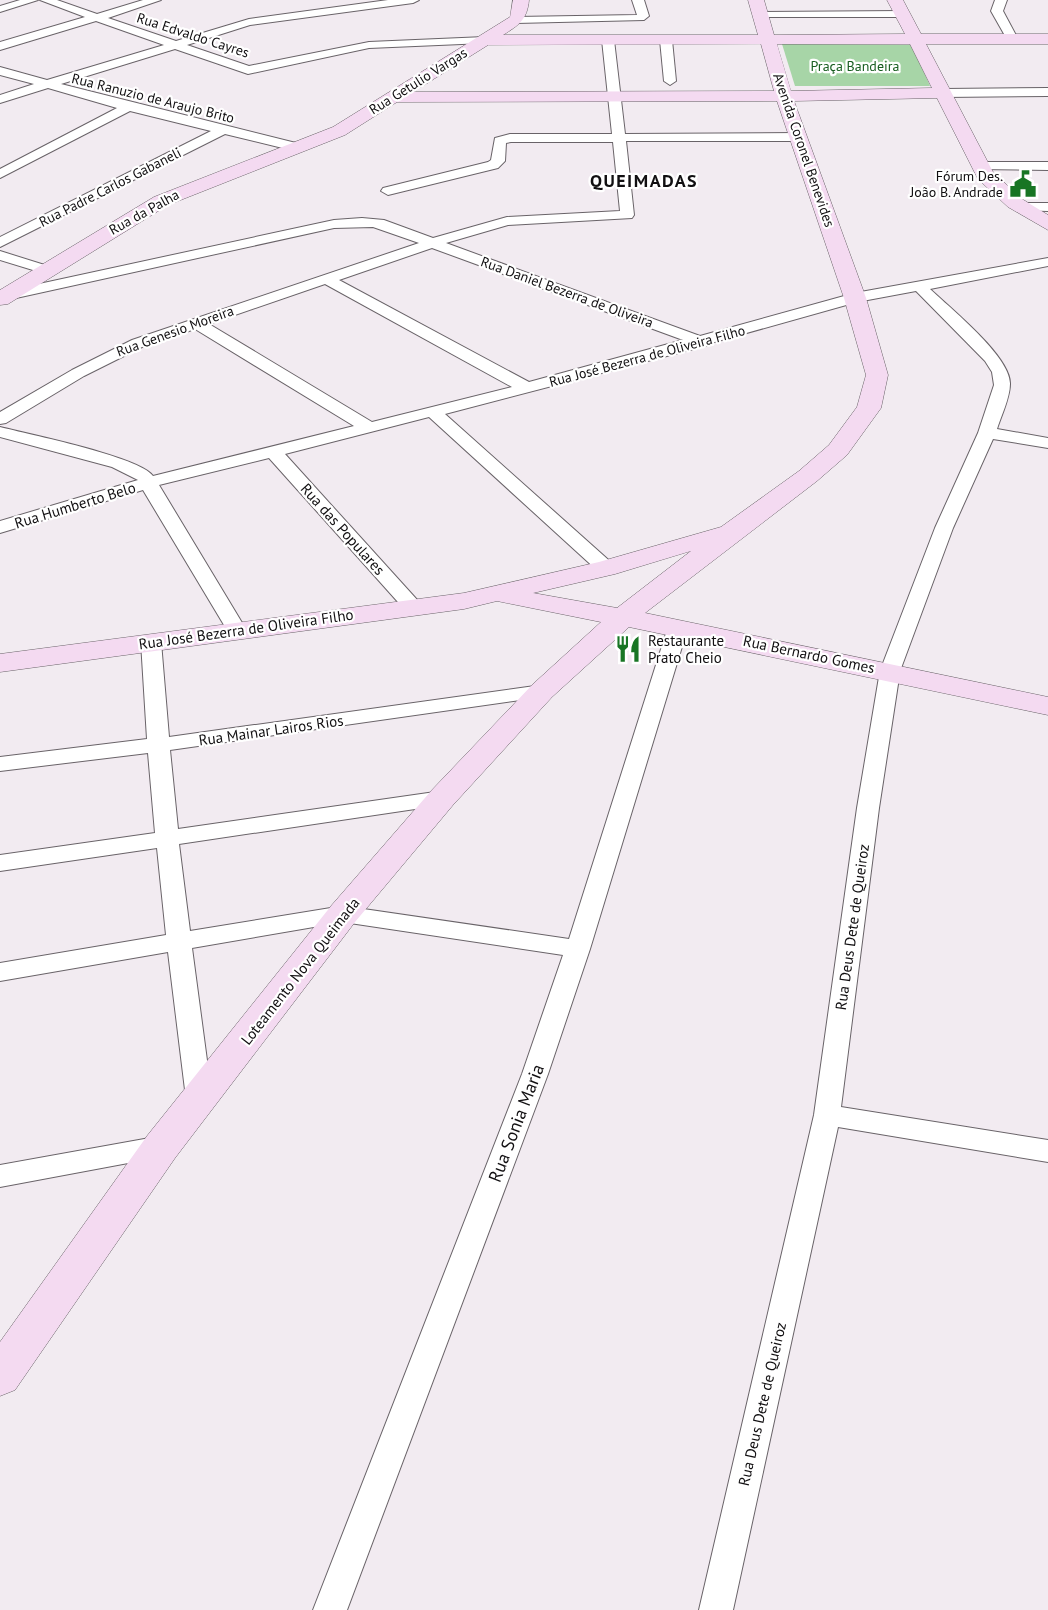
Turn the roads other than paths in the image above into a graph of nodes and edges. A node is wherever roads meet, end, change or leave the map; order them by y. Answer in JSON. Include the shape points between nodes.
{"nodes":[{"id":1,"x":32,"y":0,"type":"edge"},
{"id":2,"x":46,"y":0,"type":"edge"},
{"id":3,"x":155,"y":0,"type":"edge"},
{"id":4,"x":413,"y":0,"type":"edge"},
{"id":5,"x":521,"y":0,"type":"edge"},
{"id":6,"x":638,"y":0,"type":"edge"},
{"id":7,"x":1001,"y":0,"type":"edge"},
{"id":8,"x":395,"y":1,"type":"edge"},
{"id":9,"x":898,"y":7,"type":"edge"},
{"id":10,"x":758,"y":8,"type":"edge"},
{"id":11,"x":0,"y":9,"type":"edge"},
{"id":12,"x":93,"y":17,"type":"junction"},
{"id":13,"x":516,"y":20,"type":"junction"},
{"id":14,"x":1012,"y":39,"type":"junction"},
{"id":15,"x":1048,"y":39,"type":"edge"},
{"id":16,"x":485,"y":40,"type":"junction"},
{"id":17,"x":608,"y":40,"type":"junction"},
{"id":18,"x":666,"y":40,"type":"junction"},
{"id":19,"x":768,"y":40,"type":"junction"},
{"id":20,"x":915,"y":40,"type":"junction"},
{"id":21,"x":172,"y":44,"type":"junction"},
{"id":22,"x":0,"y":46,"type":"edge"},
{"id":23,"x":0,"y":71,"type":"edge"},
{"id":24,"x":670,"y":81,"type":"dead end"},
{"id":25,"x":43,"y":85,"type":"junction"},
{"id":26,"x":1048,"y":92,"type":"edge"},
{"id":27,"x":944,"y":93,"type":"junction"},
{"id":28,"x":398,"y":94,"type":"junction"},
{"id":29,"x":784,"y":94,"type":"junction"},
{"id":30,"x":613,"y":95,"type":"junction"},
{"id":31,"x":472,"y":97,"type":"junction"},
{"id":32,"x":0,"y":99,"type":"edge"},
{"id":33,"x":128,"y":107,"type":"junction"},
{"id":34,"x":221,"y":131,"type":"junction"},
{"id":35,"x":339,"y":131,"type":"junction"},
{"id":36,"x":800,"y":137,"type":"junction"},
{"id":37,"x":620,"y":138,"type":"junction"},
{"id":38,"x":299,"y":148,"type":"junction"},
{"id":39,"x":981,"y":166,"type":"junction"},
{"id":40,"x":1048,"y":166,"type":"edge"},
{"id":41,"x":0,"y":174,"type":"edge"},
{"id":42,"x":388,"y":191,"type":"dead end"},
{"id":43,"x":1021,"y":207,"type":"junction"},
{"id":44,"x":1048,"y":207,"type":"edge"},
{"id":45,"x":1048,"y":224,"type":"edge"},
{"id":46,"x":0,"y":243,"type":"edge"},
{"id":47,"x":432,"y":243,"type":"junction"},
{"id":48,"x":0,"y":255,"type":"edge"},
{"id":49,"x":1048,"y":262,"type":"edge"},
{"id":50,"x":46,"y":270,"type":"junction"},
{"id":51,"x":327,"y":279,"type":"junction"},
{"id":52,"x":919,"y":286,"type":"junction"},
{"id":53,"x":4,"y":297,"type":"edge"},
{"id":54,"x":855,"y":298,"type":"junction"},
{"id":55,"x":195,"y":322,"type":"junction"},
{"id":56,"x":703,"y":342,"type":"junction"},
{"id":57,"x":527,"y":388,"type":"junction"},
{"id":58,"x":433,"y":412,"type":"junction"},
{"id":59,"x":0,"y":419,"type":"edge"},
{"id":60,"x":370,"y":428,"type":"junction"},
{"id":61,"x":0,"y":432,"type":"edge"},
{"id":62,"x":987,"y":433,"type":"junction"},
{"id":63,"x":1048,"y":443,"type":"edge"},
{"id":64,"x":273,"y":451,"type":"junction"},
{"id":65,"x":150,"y":482,"type":"junction"},
{"id":66,"x":0,"y":527,"type":"edge"},
{"id":67,"x":735,"y":529,"type":"junction"},
{"id":68,"x":606,"y":568,"type":"junction"},
{"id":69,"x":498,"y":595,"type":"junction"},
{"id":70,"x":413,"y":607,"type":"junction"},
{"id":71,"x":623,"y":617,"type":"junction"},
{"id":72,"x":678,"y":627,"type":"junction"},
{"id":73,"x":237,"y":631,"type":"junction"},
{"id":74,"x":151,"y":642,"type":"junction"},
{"id":75,"x":0,"y":663,"type":"edge"},
{"id":76,"x":890,"y":671,"type":"junction"},
{"id":77,"x":542,"y":691,"type":"junction"},
{"id":78,"x":1048,"y":706,"type":"edge"},
{"id":79,"x":157,"y":746,"type":"junction"},
{"id":80,"x":0,"y":764,"type":"edge"},
{"id":81,"x":442,"y":798,"type":"junction"},
{"id":82,"x":168,"y":838,"type":"junction"},
{"id":83,"x":0,"y":863,"type":"edge"},
{"id":84,"x":343,"y":914,"type":"junction"},
{"id":85,"x":177,"y":940,"type":"junction"},
{"id":86,"x":578,"y":949,"type":"junction"},
{"id":87,"x":0,"y":972,"type":"edge"},
{"id":88,"x":199,"y":1098,"type":"junction"},
{"id":89,"x":827,"y":1115,"type":"junction"},
{"id":90,"x":161,"y":1147,"type":"junction"},
{"id":91,"x":1048,"y":1151,"type":"edge"},
{"id":92,"x":0,"y":1176,"type":"edge"},
{"id":93,"x":0,"y":1377,"type":"edge"},
{"id":94,"x":330,"y":1610,"type":"edge"},
{"id":95,"x":716,"y":1610,"type":"edge"}],
"edges":[{"from":1,"to":11,"type":"street"},
{"from":2,"to":12,"type":"street","name":"Rua Edvaldo Cayres"},
{"from":3,"to":12,"type":"street"},
{"from":4,"to":8,"type":"street"},
{"from":5,"to":13,"type":"street"},
{"from":6,"to":13,"type":"street","via":[[643,16],[640,18]]},
{"from":7,"to":14,"type":"street","via":[[997,11]]},
{"from":8,"to":21,"type":"street","via":[[249,22]]},
{"from":9,"to":10,"type":"street"},
{"from":9,"to":20,"type":"street"},
{"from":10,"to":19,"type":"street","name":"Avenida Coronel Benevides"},
{"from":12,"to":21,"type":"street","name":"Rua Edvaldo Cayres"},
{"from":12,"to":22,"type":"street"},
{"from":13,"to":16,"type":"street","name":"Rua Getulio Vargas"},
{"from":14,"to":15,"type":"street"},
{"from":14,"to":20,"type":"street"},
{"from":16,"to":17,"type":"street"},
{"from":16,"to":21,"type":"street","name":"Rua Edvaldo Cayres","via":[[369,45],[262,69],[244,69]]},
{"from":16,"to":28,"type":"street","name":"Rua Getulio Vargas"},
{"from":17,"to":18,"type":"street"},
{"from":17,"to":30,"type":"street","name":"Rua Genesio Moreira"},
{"from":18,"to":19,"type":"street"},
{"from":18,"to":24,"type":"street"},
{"from":19,"to":20,"type":"street"},
{"from":19,"to":29,"type":"street","name":"Avenida Coronel Benevides"},
{"from":20,"to":27,"type":"street"},
{"from":21,"to":25,"type":"street"},
{"from":23,"to":25,"type":"street","name":"Rua Ranuzio de Araujo Brito"},
{"from":25,"to":32,"type":"street"},
{"from":25,"to":33,"type":"street","name":"Rua Ranuzio de Araujo Brito"},
{"from":26,"to":27,"type":"street"},
{"from":27,"to":29,"type":"street"},
{"from":27,"to":39,"type":"street"},
{"from":28,"to":30,"type":"street"},
{"from":28,"to":31,"type":"street"},
{"from":28,"to":35,"type":"street","name":"Rua Getulio Vargas"},
{"from":29,"to":30,"type":"street"},
{"from":29,"to":36,"type":"street","name":"Avenida Coronel Benevides"},
{"from":30,"to":31,"type":"street"},
{"from":30,"to":37,"type":"street","name":"Rua Genesio Moreira"},
{"from":31,"to":35,"type":"street"},
{"from":33,"to":34,"type":"street","name":"Rua Ranuzio de Araujo Brito"},
{"from":33,"to":41,"type":"street"},
{"from":34,"to":38,"type":"street","name":"Rua Ranuzio de Araujo Brito"},
{"from":34,"to":46,"type":"street","name":"Rua Padre Carlos Gabaneli"},
{"from":35,"to":38,"type":"street","name":"Rua Getulio Vargas"},
{"from":36,"to":37,"type":"street"},
{"from":36,"to":54,"type":"street","name":"Avenida Coronel Benevides"},
{"from":37,"to":42,"type":"street","via":[[510,138],[500,141],[498,161],[493,165]]},
{"from":37,"to":47,"type":"street","name":"Rua Genesio Moreira","via":[[627,215],[507,221]]},
{"from":38,"to":50,"type":"street","name":"Rua da Palha","via":[[177,193]]},
{"from":39,"to":40,"type":"street"},
{"from":39,"to":43,"type":"street","via":[[985,175]]},
{"from":43,"to":44,"type":"street"},
{"from":43,"to":45,"type":"street"},
{"from":47,"to":51,"type":"street","name":"Rua Genesio Moreira"},
{"from":47,"to":53,"type":"street","via":[[394,225],[366,220],[334,224]]},
{"from":47,"to":56,"type":"street","name":"Rua Daniel Bezerra de Oliveira"},
{"from":48,"to":50,"type":"street"},
{"from":49,"to":52,"type":"street"},
{"from":50,"to":53,"type":"street","name":"Rua da Palha"},
{"from":51,"to":55,"type":"street","name":"Rua Genesio Moreira"},
{"from":51,"to":57,"type":"street"},
{"from":52,"to":54,"type":"street"},
{"from":52,"to":62,"type":"street","name":"Rua Deus Dete de Queiroz","via":[[975,341],[999,372],[1002,385]]},
{"from":54,"to":56,"type":"street","name":"Rua José Bezerra de Oliveira Filho"},
{"from":54,"to":67,"type":"street","name":"Rua José Bezerra de Oliveira Filho","via":[[877,375],[869,408],[838,450]]},
{"from":55,"to":59,"type":"street","name":"Rua Genesio Moreira","via":[[110,356]]},
{"from":55,"to":60,"type":"street"},
{"from":56,"to":57,"type":"street","name":"Rua José Bezerra de Oliveira Filho"},
{"from":57,"to":58,"type":"street","name":"Rua José Bezerra de Oliveira Filho"},
{"from":58,"to":60,"type":"street","name":"Rua José Bezerra de Oliveira Filho"},
{"from":58,"to":68,"type":"street"},
{"from":60,"to":64,"type":"street","name":"Rua José Bezerra de Oliveira Filho"},
{"from":61,"to":65,"type":"street","via":[[118,463],[135,469]]},
{"from":62,"to":63,"type":"street"},
{"from":62,"to":76,"type":"street","name":"Rua Deus Dete de Queiroz","via":[[944,528]]},
{"from":64,"to":65,"type":"street","name":"Rua José Bezerra de Oliveira Filho"},
{"from":64,"to":70,"type":"street","name":"Rua das Populares"},
{"from":65,"to":66,"type":"street","name":"Rua Humberto Belo"},
{"from":65,"to":73,"type":"street"},
{"from":67,"to":68,"type":"street","name":"Rua José Bezerra de Oliveira Filho"},
{"from":67,"to":71,"type":"street","name":"Rua José Bezerra de Oliveira Filho"},
{"from":68,"to":69,"type":"street","name":"Rua José Bezerra de Oliveira Filho"},
{"from":69,"to":70,"type":"street","name":"Rua José Bezerra de Oliveira Filho"},
{"from":69,"to":71,"type":"street","name":"Rua Bernardo Gomes"},
{"from":70,"to":73,"type":"street","name":"Rua José Bezerra de Oliveira Filho"},
{"from":71,"to":72,"type":"street","name":"Rua Bernardo Gomes"},
{"from":71,"to":77,"type":"street","name":"Loteamento Nova Queimada"},
{"from":72,"to":76,"type":"street","name":"Rua Bernardo Gomes"},
{"from":72,"to":86,"type":"street","name":"Rua Sonia Maria"},
{"from":73,"to":74,"type":"street","name":"Rua José Bezerra de Oliveira Filho"},
{"from":74,"to":75,"type":"street","name":"Rua José Bezerra de Oliveira Filho"},
{"from":74,"to":79,"type":"street"},
{"from":76,"to":78,"type":"street","name":"Rua Bernardo Gomes"},
{"from":76,"to":89,"type":"street","name":"Rua Deus Dete de Queiroz"},
{"from":77,"to":79,"type":"street","name":"Rua Mainar Lairos Rios"},
{"from":77,"to":81,"type":"street","name":"Loteamento Nova Queimada"},
{"from":79,"to":80,"type":"street","name":"Rua Mainar Lairos Rios"},
{"from":79,"to":82,"type":"street"},
{"from":81,"to":82,"type":"street"},
{"from":81,"to":84,"type":"street","name":"Loteamento Nova Queimada"},
{"from":82,"to":83,"type":"street"},
{"from":82,"to":85,"type":"street"},
{"from":84,"to":85,"type":"street"},
{"from":84,"to":86,"type":"street"},
{"from":84,"to":88,"type":"street","name":"Loteamento Nova Queimada"},
{"from":85,"to":87,"type":"street"},
{"from":85,"to":88,"type":"street"},
{"from":86,"to":94,"type":"street","name":"Rua Sonia Maria","via":[[531,1085]]},
{"from":88,"to":90,"type":"street","name":"Loteamento Nova Queimada"},
{"from":89,"to":91,"type":"street"},
{"from":89,"to":95,"type":"street","name":"Rua Deus Dete de Queiroz"},
{"from":90,"to":92,"type":"street"},
{"from":90,"to":93,"type":"street","name":"Loteamento Nova Queimada"}]}
